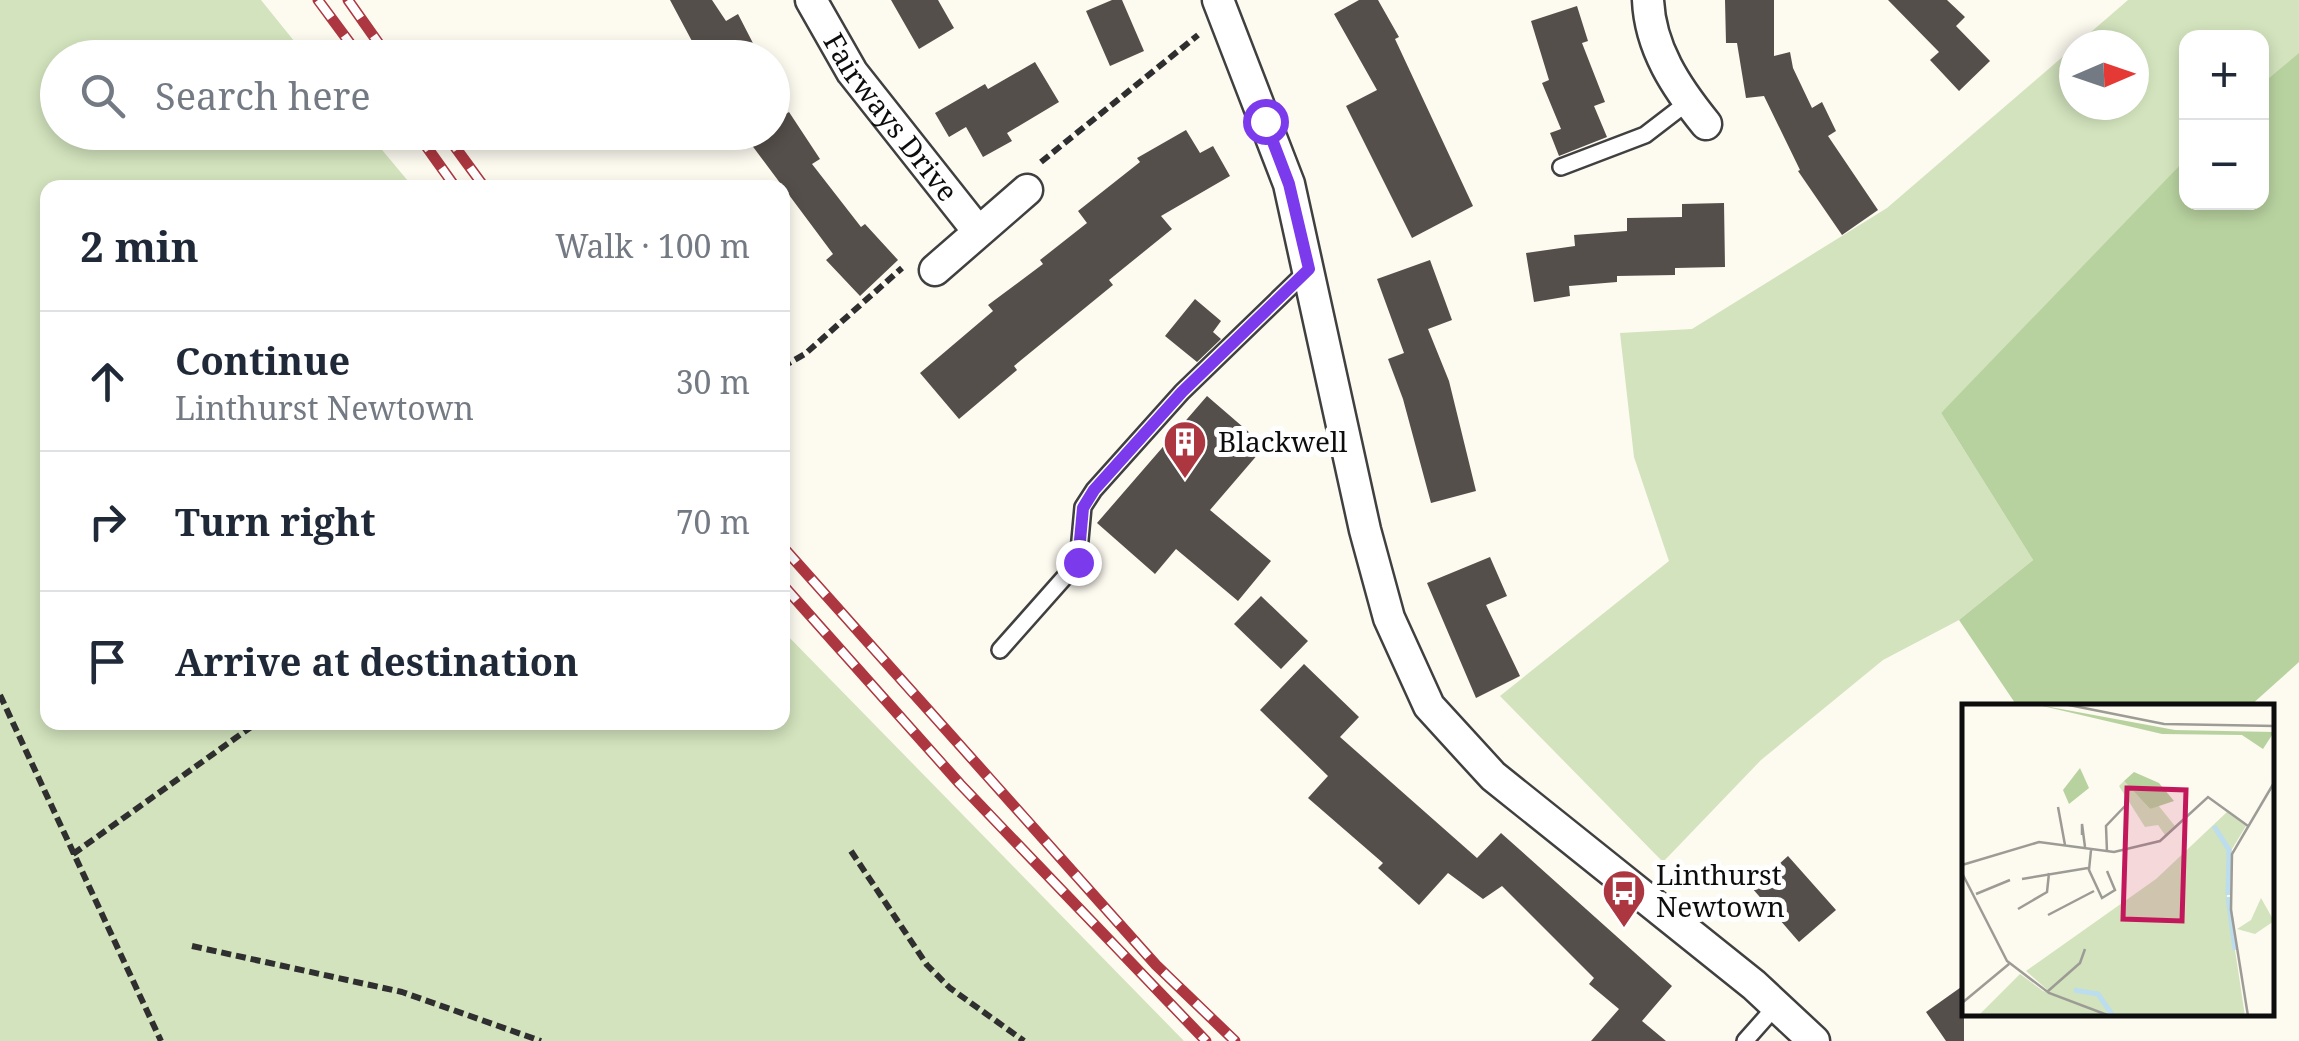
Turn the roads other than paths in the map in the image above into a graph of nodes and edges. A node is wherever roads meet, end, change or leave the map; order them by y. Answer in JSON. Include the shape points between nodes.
{"nodes":[{"id":1,"x":812,"y":0,"type":"edge"},
{"id":2,"x":1648,"y":0,"type":"edge"},
{"id":3,"x":1220,"y":8,"type":"edge"},
{"id":4,"x":1697,"y":113,"type":"joint"},
{"id":5,"x":1561,"y":166,"type":"dead end"},
{"id":6,"x":1028,"y":190,"type":"road end"},
{"id":7,"x":977,"y":230,"type":"junction"},
{"id":8,"x":1309,"y":269,"type":"junction"},
{"id":9,"x":935,"y":270,"type":"road end"},
{"id":10,"x":1000,"y":650,"type":"dead end"},
{"id":11,"x":1776,"y":1006,"type":"junction"},
{"id":12,"x":1745,"y":1041,"type":"edge"},
{"id":13,"x":1814,"y":1041,"type":"edge"}],
"edges":[{"from":1,"to":7,"type":"street","name":"Fairways Drive","via":[[852,72]]},
{"from":2,"to":4,"type":"street","via":[[1655,48]]},
{"from":3,"to":8,"type":"street","via":[[1289,184]]},
{"from":4,"to":5,"type":"lane"},
{"from":6,"to":7,"type":"street","name":"Fairways Drive"},
{"from":7,"to":9,"type":"street","name":"Fairways Drive"},
{"from":8,"to":10,"type":"lane","via":[[1182,392],[1094,490],[1083,508],[1078,562]]},
{"from":8,"to":11,"type":"street","via":[[1389,618],[1429,706],[1492,776]]},
{"from":11,"to":12,"type":"lane"},
{"from":11,"to":13,"type":"street"}]}
